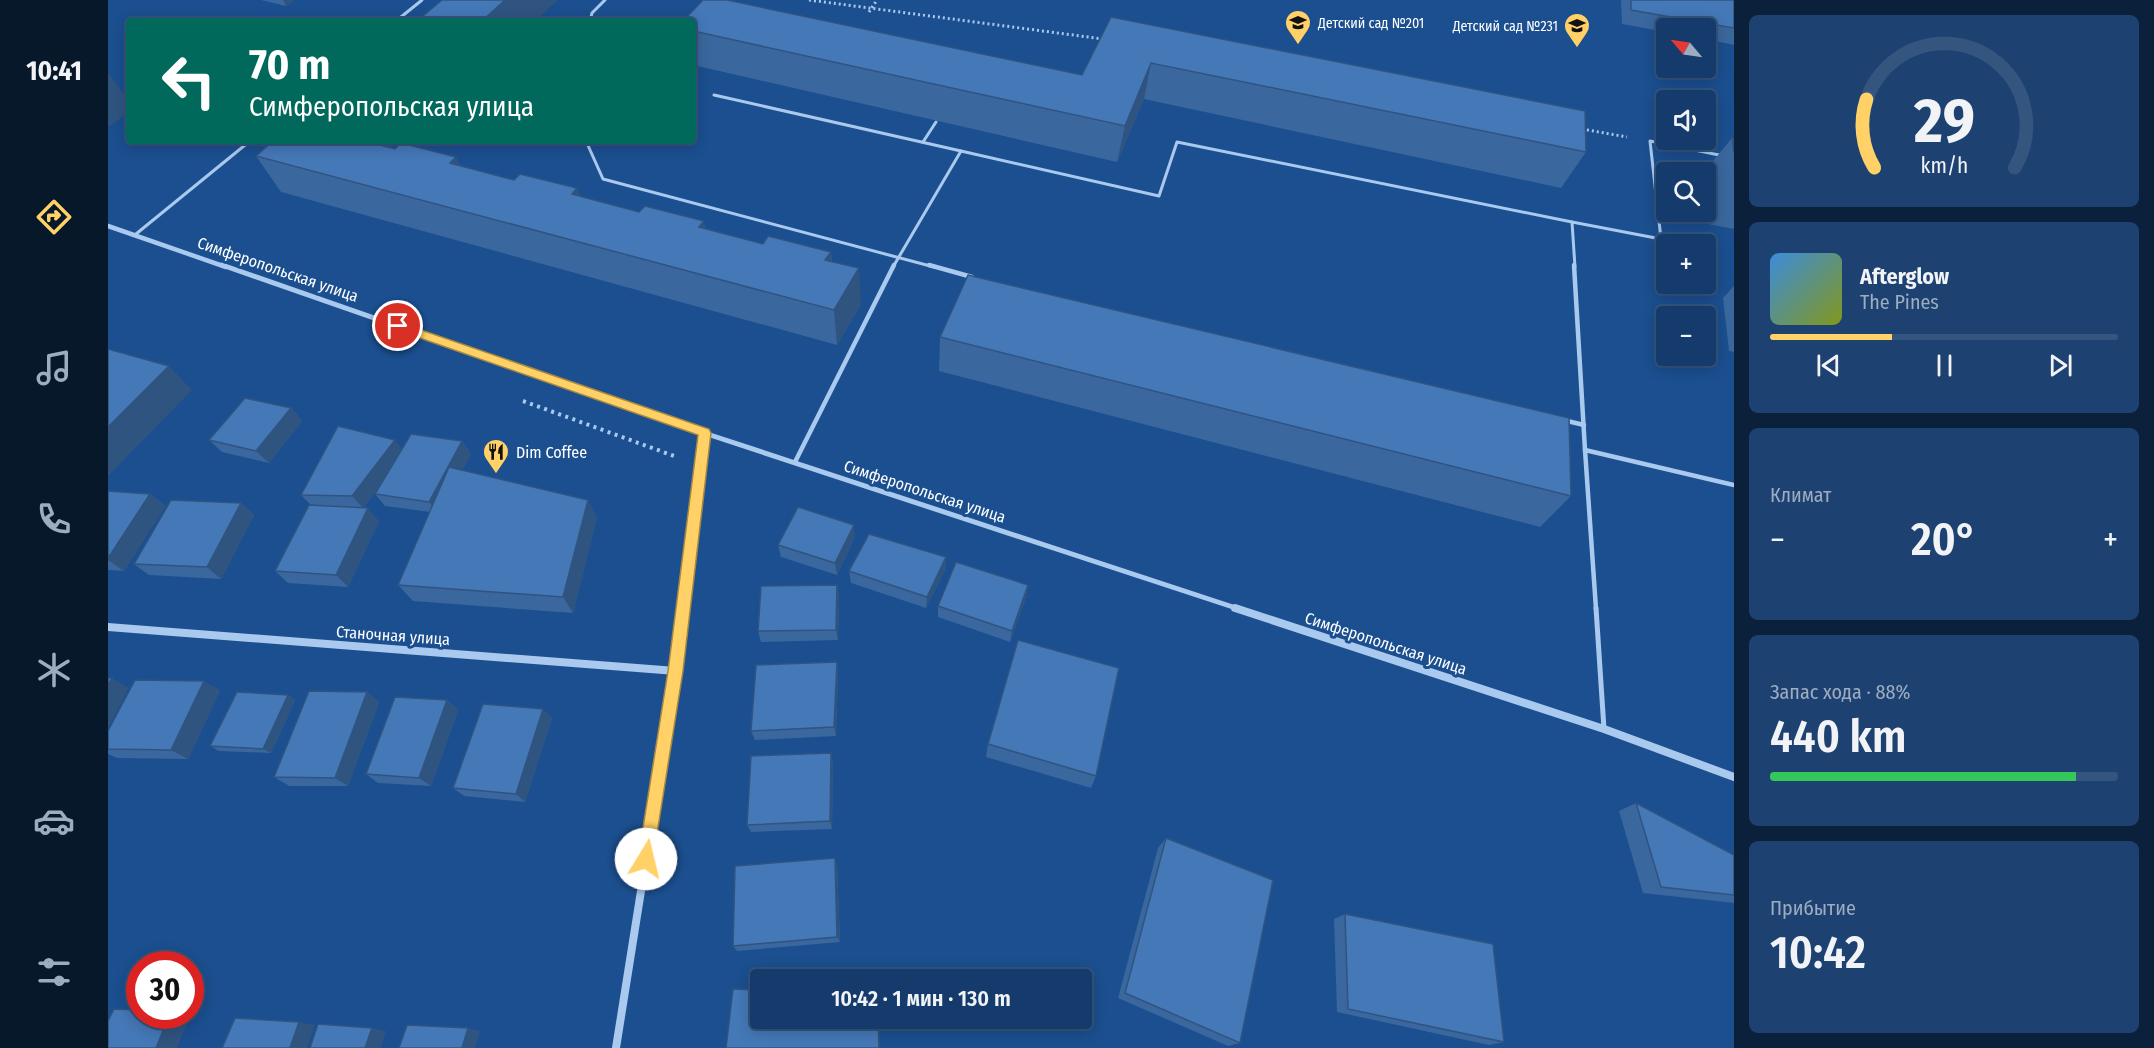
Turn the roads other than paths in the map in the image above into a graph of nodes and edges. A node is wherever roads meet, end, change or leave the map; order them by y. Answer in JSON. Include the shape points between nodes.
{"nodes":[{"id":1,"x":422,"y":0,"type":"edge"},
{"id":2,"x":605,"y":0,"type":"edge"},
{"id":3,"x":400,"y":18,"type":"edge"},
{"id":4,"x":591,"y":18,"type":"edge"},
{"id":5,"x":714,"y":95,"type":"dead end"},
{"id":6,"x":936,"y":122,"type":"edge"},
{"id":7,"x":923,"y":142,"type":"junction"},
{"id":8,"x":246,"y":144,"type":"edge"},
{"id":9,"x":587,"y":144,"type":"edge"},
{"id":10,"x":962,"y":151,"type":"junction"},
{"id":11,"x":1734,"y":158,"type":"edge"},
{"id":12,"x":1572,"y":222,"type":"junction"},
{"id":13,"x":108,"y":226,"type":"edge"},
{"id":14,"x":136,"y":234,"type":"junction"},
{"id":15,"x":897,"y":259,"type":"junction"},
{"id":16,"x":979,"y":279,"type":"edge"},
{"id":17,"x":1561,"y":420,"type":"edge"},
{"id":18,"x":1584,"y":425,"type":"junction"},
{"id":19,"x":704,"y":433,"type":"junction"},
{"id":20,"x":1585,"y":450,"type":"junction"},
{"id":21,"x":795,"y":462,"type":"junction"},
{"id":22,"x":1734,"y":485,"type":"edge"},
{"id":23,"x":108,"y":627,"type":"edge"},
{"id":24,"x":676,"y":671,"type":"junction"},
{"id":25,"x":1604,"y":729,"type":"junction"},
{"id":26,"x":1734,"y":777,"type":"edge"},
{"id":27,"x":616,"y":1048,"type":"edge"}],
"edges":[{"from":1,"to":3,"type":"lane"},
{"from":2,"to":4,"type":"lane"},
{"from":5,"to":7,"type":"lane"},
{"from":6,"to":7,"type":"lane"},
{"from":7,"to":10,"type":"lane"},
{"from":8,"to":14,"type":"lane"},
{"from":9,"to":15,"type":"lane","via":[[603,179]]},
{"from":10,"to":12,"type":"lane","via":[[1159,196],[1177,142]]},
{"from":10,"to":15,"type":"lane"},
{"from":11,"to":12,"type":"lane","via":[[1650,141],[1662,239]]},
{"from":12,"to":18,"type":"lane"},
{"from":13,"to":14,"type":"street","name":"Симферопольская улица"},
{"from":14,"to":19,"type":"street","name":"Симферопольская улица"},
{"from":15,"to":16,"type":"lane"},
{"from":15,"to":21,"type":"lane"},
{"from":17,"to":18,"type":"lane"},
{"from":18,"to":20,"type":"lane"},
{"from":19,"to":21,"type":"street","name":"Симферопольская улица"},
{"from":19,"to":24,"type":"street"},
{"from":20,"to":22,"type":"lane"},
{"from":20,"to":25,"type":"lane"},
{"from":21,"to":25,"type":"street","name":"Симферопольская улица"},
{"from":23,"to":24,"type":"street","name":"Станочная улица"},
{"from":24,"to":27,"type":"street"},
{"from":25,"to":26,"type":"street","name":"Симферопольская улица"}]}
